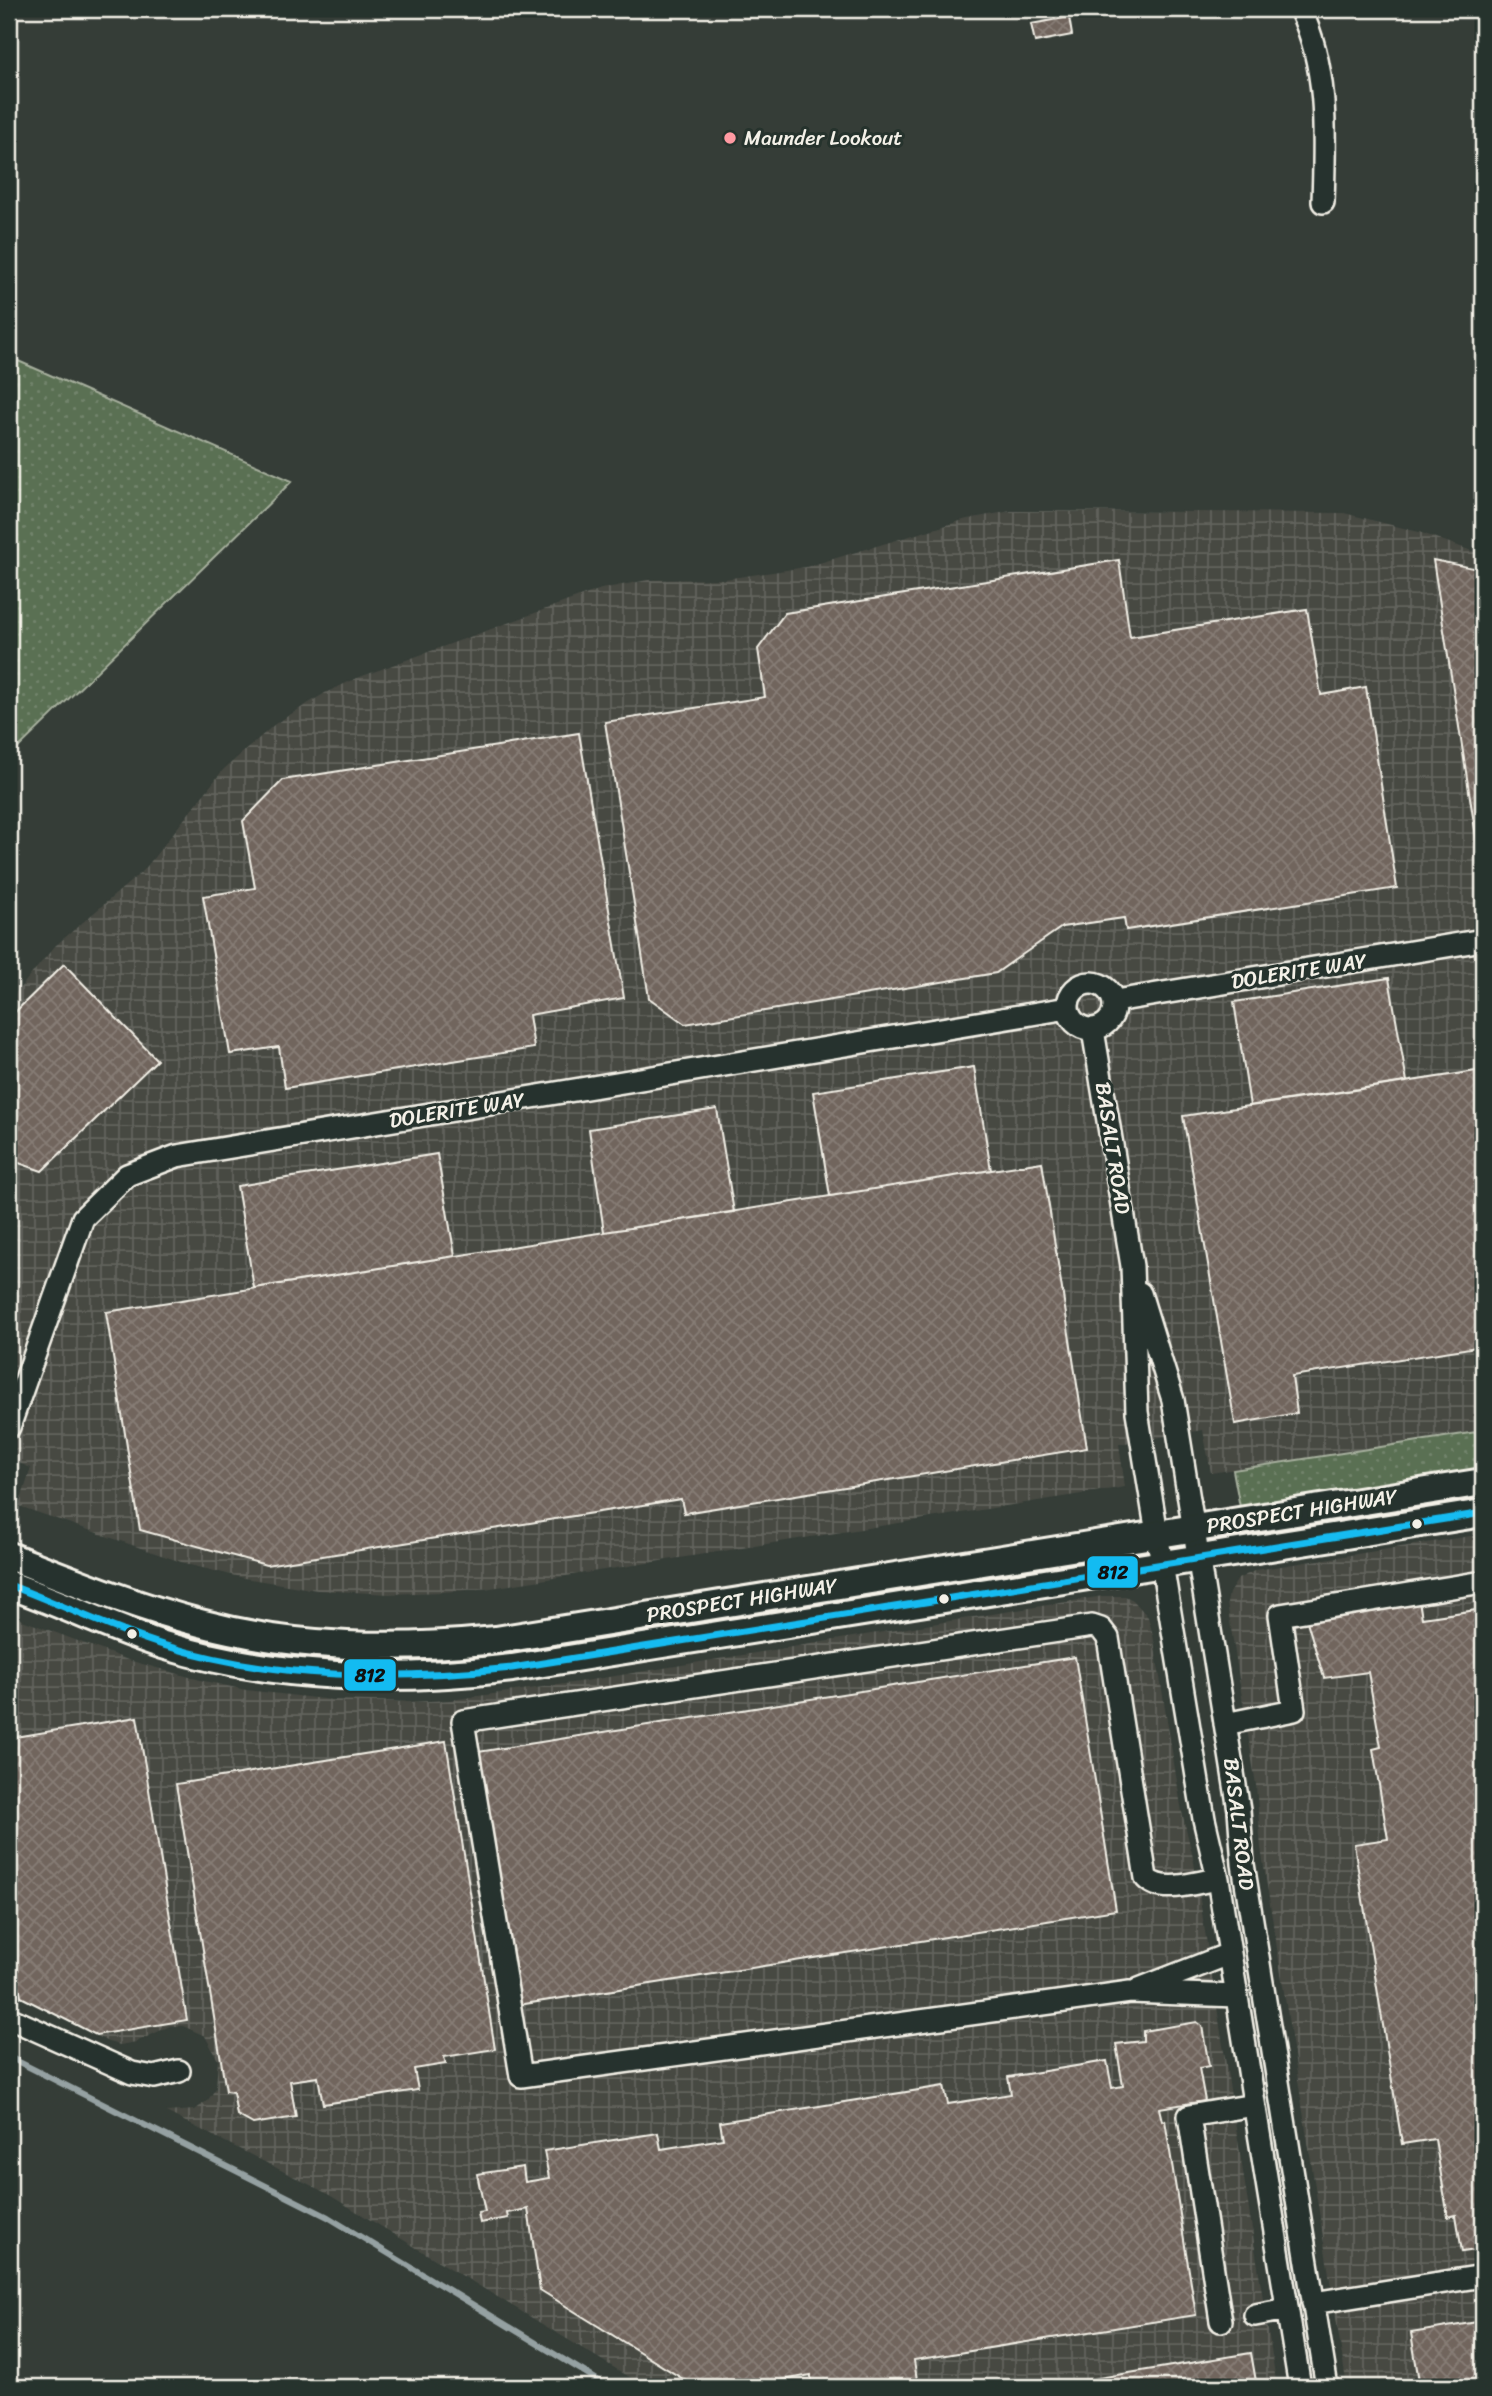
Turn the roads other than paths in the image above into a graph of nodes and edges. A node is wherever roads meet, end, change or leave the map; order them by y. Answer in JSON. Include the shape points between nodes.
{"nodes":[{"id":1,"x":1300,"y":9,"type":"edge"},
{"id":2,"x":1323,"y":202,"type":"dead end"},
{"id":3,"x":1483,"y":940,"type":"edge"},
{"id":4,"x":1115,"y":1001,"type":"junction"},
{"id":5,"x":1068,"y":1008,"type":"junction"},
{"id":6,"x":1093,"y":1030,"type":"junction"},
{"id":7,"x":1132,"y":1266,"type":"junction"},
{"id":8,"x":9,"y":1427,"type":"edge"},
{"id":9,"x":1483,"y":1482,"type":"edge"},
{"id":10,"x":1483,"y":1513,"type":"edge"},
{"id":11,"x":1194,"y":1528,"type":"junction"},
{"id":12,"x":1157,"y":1534,"type":"junction"},
{"id":13,"x":9,"y":1556,"type":"edge"},
{"id":14,"x":1198,"y":1558,"type":"junction"},
{"id":15,"x":1163,"y":1563,"type":"junction"},
{"id":16,"x":1483,"y":1582,"type":"edge"},
{"id":17,"x":9,"y":1585,"type":"edge"},
{"id":18,"x":1225,"y":1724,"type":"junction"},
{"id":19,"x":1218,"y":1879,"type":"junction"},
{"id":20,"x":1229,"y":1954,"type":"junction"},
{"id":21,"x":1260,"y":1976,"type":"junction"},
{"id":22,"x":1235,"y":1987,"type":"junction"},
{"id":23,"x":1130,"y":1992,"type":"junction"},
{"id":24,"x":9,"y":2018,"type":"edge"},
{"id":25,"x":179,"y":2071,"type":"dead end"},
{"id":26,"x":1254,"y":2105,"type":"junction"},
{"id":27,"x":1483,"y":2276,"type":"edge"},
{"id":28,"x":1313,"y":2303,"type":"junction"},
{"id":29,"x":1287,"y":2309,"type":"junction"},
{"id":30,"x":1255,"y":2315,"type":"dead end"},
{"id":31,"x":1221,"y":2321,"type":"dead end"},
{"id":32,"x":1300,"y":2387,"type":"edge"},
{"id":33,"x":1327,"y":2387,"type":"edge"}],
"edges":[{"from":1,"to":2,"type":"street","via":[[1322,82]]},
{"from":3,"to":4,"type":"street","name":"DOLERITE WAY"},
{"from":4,"to":5,"type":"street","via":[[1107,988],[1092,983],[1077,987]]},
{"from":4,"to":6,"type":"street","via":[[1113,1017]]},
{"from":5,"to":6,"type":"street","via":[[1079,1026]]},
{"from":5,"to":8,"type":"street","name":"DOLERITE WAY","via":[[177,1157],[127,1175],[83,1218]]},
{"from":6,"to":7,"type":"street","name":"BASALT ROAD"},
{"from":7,"to":11,"type":"street","name":"BASALT ROAD","via":[[1174,1400]]},
{"from":7,"to":12,"type":"street","name":"BASALT ROAD","via":[[1138,1412]]},
{"from":9,"to":11,"type":"main road","name":"PROSPECT HIGHWAY"},
{"from":10,"to":14,"type":"main road","name":"PROSPECT HIGHWAY"},
{"from":11,"to":12,"type":"main road","name":"PROSPECT HIGHWAY"},
{"from":11,"to":14,"type":"street","name":"BASALT ROAD"},
{"from":12,"to":13,"type":"main road","name":"PROSPECT HIGHWAY","via":[[496,1640],[396,1647],[279,1639],[201,1624],[134,1604]]},
{"from":12,"to":15,"type":"street","name":"BASALT ROAD"},
{"from":14,"to":15,"type":"main road","name":"PROSPECT HIGHWAY"},
{"from":14,"to":18,"type":"street","name":"BASALT ROAD"},
{"from":15,"to":17,"type":"main road","name":"PROSPECT HIGHWAY","via":[[512,1668],[402,1677],[306,1673],[216,1659],[144,1639]]},
{"from":15,"to":19,"type":"street","name":"BASALT ROAD","via":[[1203,1819]]},
{"from":16,"to":18,"type":"street","via":[[1280,1615],[1294,1710]]},
{"from":18,"to":21,"type":"street","name":"BASALT ROAD"},
{"from":19,"to":20,"type":"street","name":"BASALT ROAD"},
{"from":19,"to":23,"type":"street","via":[[1163,1887],[1146,1878],[1108,1639],[1092,1626],[463,1721],[521,2076]]},
{"from":20,"to":22,"type":"street","name":"BASALT ROAD"},
{"from":20,"to":23,"type":"street"},
{"from":21,"to":22,"type":"street"},
{"from":21,"to":28,"type":"street","name":"BASALT ROAD"},
{"from":22,"to":23,"type":"street"},
{"from":22,"to":26,"type":"street","name":"BASALT ROAD"},
{"from":24,"to":25,"type":"street","via":[[132,2073],[154,2077]]},
{"from":26,"to":29,"type":"street","name":"BASALT ROAD"},
{"from":26,"to":31,"type":"street","via":[[1189,2116]]},
{"from":27,"to":28,"type":"street"},
{"from":28,"to":33,"type":"street","name":"BASALT ROAD"},
{"from":29,"to":30,"type":"street"},
{"from":29,"to":32,"type":"street","name":"BASALT ROAD"}]}
